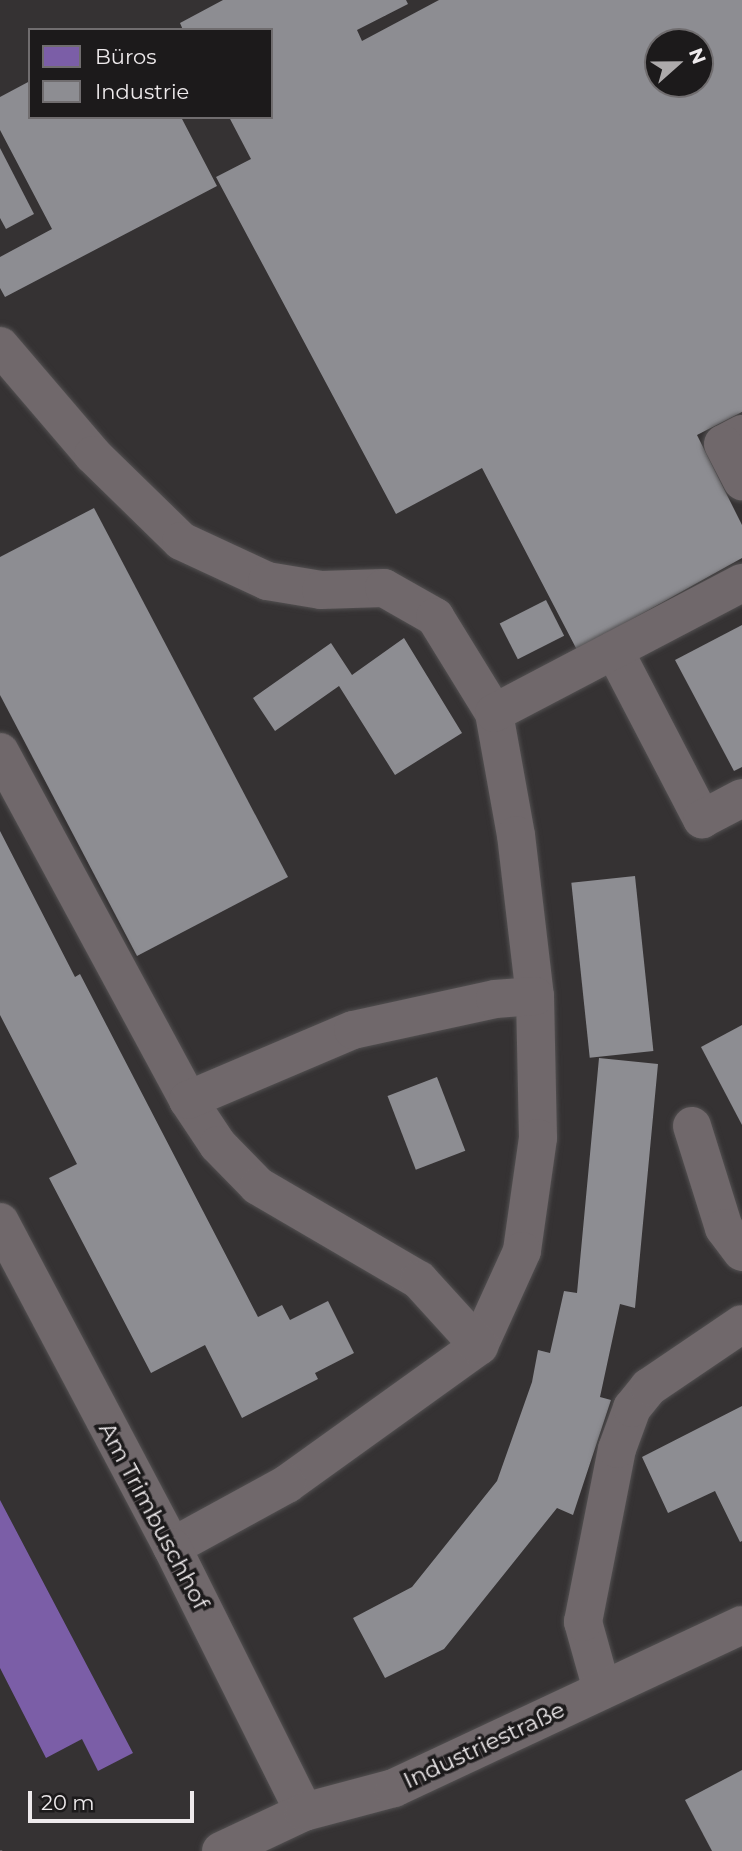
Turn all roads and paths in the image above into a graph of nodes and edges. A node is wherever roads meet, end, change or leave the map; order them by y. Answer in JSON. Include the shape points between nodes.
{"nodes":[{"id":1,"x":0,"y":346,"type":"edge"},
{"id":2,"x":742,"y":434,"type":"edge"},
{"id":3,"x":742,"y":481,"type":"edge"},
{"id":4,"x":742,"y":583,"type":"edge"},
{"id":5,"x":614,"y":650,"type":"junction"},
{"id":6,"x":494,"y":713,"type":"junction"},
{"id":7,"x":0,"y":752,"type":"edge"},
{"id":8,"x":742,"y":798,"type":"edge"},
{"id":9,"x":535,"y":996,"type":"junction"},
{"id":10,"x":188,"y":1100,"type":"junction"},
{"id":11,"x":692,"y":1126,"type":"dead end"},
{"id":12,"x":0,"y":1222,"type":"edge"},
{"id":13,"x":742,"y":1252,"type":"edge"},
{"id":14,"x":742,"y":1324,"type":"edge"},
{"id":15,"x":479,"y":1346,"type":"junction"},
{"id":16,"x":172,"y":1547,"type":"junction"},
{"id":17,"x":742,"y":1625,"type":"edge"},
{"id":18,"x":602,"y":1690,"type":"junction"},
{"id":19,"x":304,"y":1812,"type":"junction"},
{"id":20,"x":221,"y":1851,"type":"edge"}],
"edges":[{"from":1,"to":6,"type":"street","via":[[93,455],[181,541],[267,581],[321,590],[384,588],[435,617]]},
{"from":2,"to":3,"type":"street","via":[[723,444]]},
{"from":4,"to":5,"type":"street"},
{"from":5,"to":6,"type":"street"},
{"from":5,"to":8,"type":"street","via":[[702,819]]},
{"from":6,"to":9,"type":"street","via":[[516,835]]},
{"from":7,"to":10,"type":"street"},
{"from":9,"to":10,"type":"street","via":[[482,1001],[352,1030]]},
{"from":9,"to":15,"type":"street","via":[[538,1138],[522,1251]]},
{"from":10,"to":15,"type":"street","via":[[218,1146],[258,1186],[419,1280]]},
{"from":11,"to":13,"type":"street","via":[[724,1228]]},
{"from":12,"to":16,"type":"street","name":"Am Trimbuschhof"},
{"from":14,"to":18,"type":"street","via":[[649,1387],[632,1408],[617,1449],[583,1622]]},
{"from":15,"to":16,"type":"street","via":[[287,1485]]},
{"from":16,"to":19,"type":"street","name":"Am Trimbuschhof"},
{"from":17,"to":18,"type":"street","name":"Industriestraße"},
{"from":18,"to":19,"type":"street","name":"Industriestraße","via":[[394,1788]]},
{"from":19,"to":20,"type":"street","name":"Industriestraße"}]}
